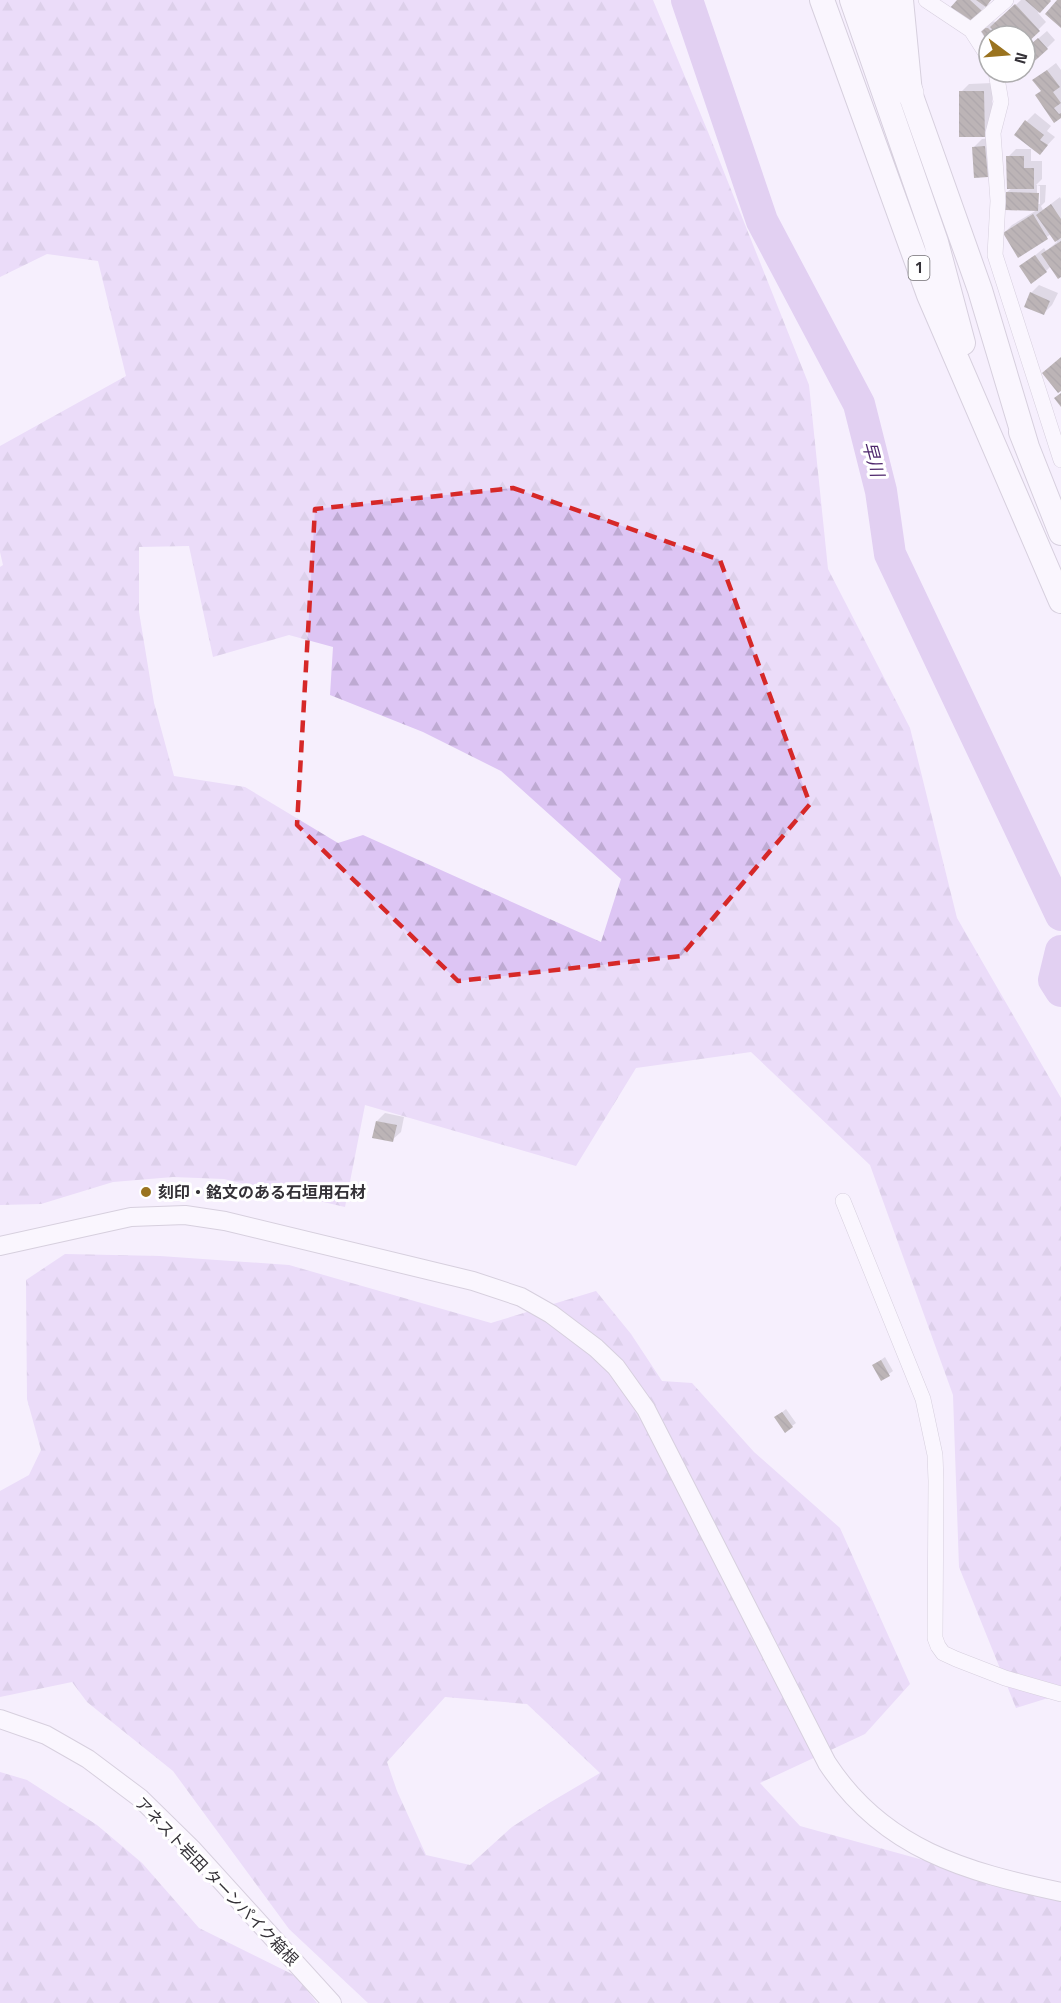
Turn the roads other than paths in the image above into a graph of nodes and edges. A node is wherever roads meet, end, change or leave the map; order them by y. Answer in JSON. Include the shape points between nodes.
{"nodes":[{"id":1,"x":822,"y":0,"type":"edge"},
{"id":2,"x":852,"y":0,"type":"edge"},
{"id":3,"x":875,"y":0,"type":"edge"},
{"id":4,"x":901,"y":0,"type":"edge"},
{"id":5,"x":926,"y":0,"type":"edge"},
{"id":6,"x":1006,"y":0,"type":"edge"},
{"id":7,"x":971,"y":30,"type":"junction"},
{"id":8,"x":977,"y":39,"type":"edge"},
{"id":9,"x":998,"y":84,"type":"edge"},
{"id":10,"x":910,"y":93,"type":"junction"},
{"id":11,"x":936,"y":242,"type":"junction"},
{"id":12,"x":1027,"y":447,"type":"junction"},
{"id":13,"x":1061,"y":460,"type":"edge"},
{"id":14,"x":1030,"y":529,"type":"junction"},
{"id":15,"x":1061,"y":533,"type":"edge"},
{"id":16,"x":1061,"y":601,"type":"edge"},
{"id":17,"x":843,"y":1201,"type":"dead end"},
{"id":18,"x":0,"y":1246,"type":"edge"},
{"id":19,"x":1061,"y":1694,"type":"edge"},
{"id":20,"x":0,"y":1719,"type":"edge"},
{"id":21,"x":1061,"y":1892,"type":"edge"},
{"id":22,"x":332,"y":2003,"type":"edge"}],
"edges":[{"from":1,"to":14,"type":"highway","number":"1","via":[[929,295]]},
{"from":2,"to":11,"type":"highway","number":"1"},
{"from":3,"to":10,"type":"highway","number":"1"},
{"from":4,"to":10,"type":"highway","number":"1"},
{"from":5,"to":7,"type":"street"},
{"from":6,"to":7,"type":"street"},
{"from":7,"to":8,"type":"street"},
{"from":9,"to":13,"type":"street","via":[[1001,102],[993,133],[998,201],[995,255]]},
{"from":10,"to":12,"type":"highway","number":"1","via":[[980,290]]},
{"from":11,"to":12,"type":"highway","number":"1","via":[[978,326]]},
{"from":11,"to":14,"type":"highway","number":"1","via":[[959,330]]},
{"from":12,"to":15,"type":"highway","number":"1"},
{"from":14,"to":16,"type":"highway","number":"1"},
{"from":17,"to":19,"type":"street","via":[[927,1413],[935,1455],[938,1646],[943,1653],[975,1667]]},
{"from":18,"to":21,"type":"street","via":[[131,1217],[185,1215],[225,1221],[473,1281],[521,1298],[551,1314],[616,1367],[646,1409],[842,1786],[880,1823],[930,1853],[965,1868]]},
{"from":20,"to":22,"type":"street","name":"アネスト岩田 ターンパイク箱根","via":[[46,1735],[88,1759],[140,1798],[193,1850]]}]}
